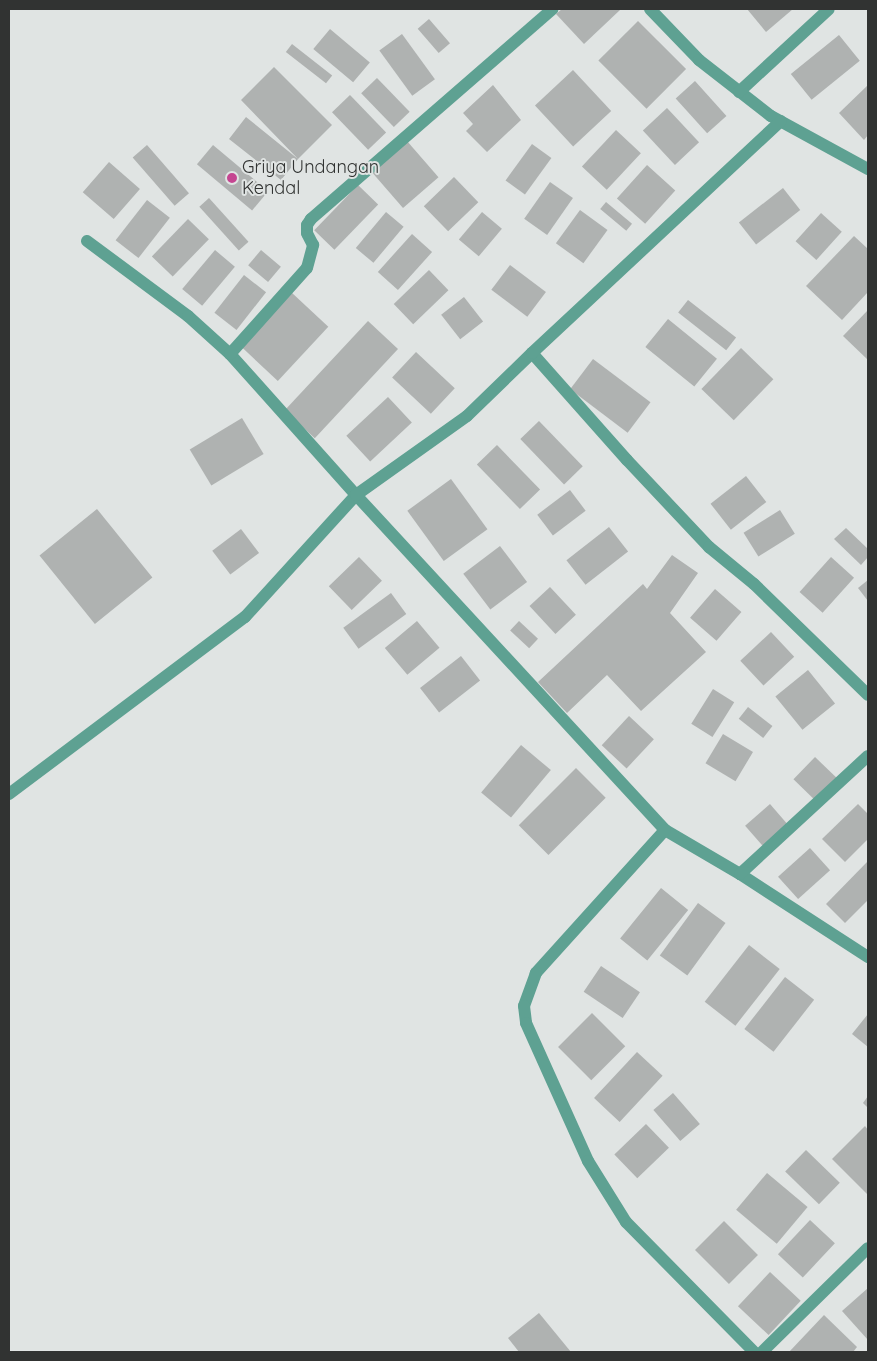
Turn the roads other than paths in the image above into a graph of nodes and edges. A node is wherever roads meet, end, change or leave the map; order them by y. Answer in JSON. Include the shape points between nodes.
{"nodes":[{"id":1,"x":553,"y":9,"type":"edge"},
{"id":2,"x":650,"y":9,"type":"edge"},
{"id":3,"x":829,"y":9,"type":"edge"},
{"id":4,"x":739,"y":92,"type":"junction"},
{"id":5,"x":781,"y":121,"type":"junction"},
{"id":6,"x":868,"y":169,"type":"edge"},
{"id":7,"x":87,"y":241,"type":"dead end"},
{"id":8,"x":532,"y":353,"type":"junction"},
{"id":9,"x":230,"y":354,"type":"junction"},
{"id":10,"x":356,"y":495,"type":"junction"},
{"id":11,"x":868,"y":695,"type":"edge"},
{"id":12,"x":868,"y":756,"type":"edge"},
{"id":13,"x":9,"y":794,"type":"edge"},
{"id":14,"x":665,"y":830,"type":"junction"},
{"id":15,"x":740,"y":874,"type":"junction"},
{"id":16,"x":868,"y":957,"type":"edge"},
{"id":17,"x":868,"y":1248,"type":"edge"},
{"id":18,"x":754,"y":1352,"type":"edge"},
{"id":19,"x":762,"y":1352,"type":"edge"}],
"edges":[{"from":1,"to":9,"type":"street","via":[[311,219],[307,233],[313,245],[306,268]]},
{"from":2,"to":4,"type":"street","via":[[699,60]]},
{"from":3,"to":4,"type":"street"},
{"from":4,"to":5,"type":"street"},
{"from":5,"to":6,"type":"street"},
{"from":5,"to":8,"type":"street"},
{"from":7,"to":9,"type":"street","via":[[188,316]]},
{"from":8,"to":10,"type":"street","via":[[467,416]]},
{"from":8,"to":11,"type":"street","via":[[709,547],[761,591]]},
{"from":9,"to":10,"type":"street"},
{"from":10,"to":13,"type":"street","via":[[245,618]]},
{"from":10,"to":14,"type":"street"},
{"from":12,"to":15,"type":"street"},
{"from":14,"to":15,"type":"street"},
{"from":14,"to":18,"type":"street","via":[[536,974],[524,1006],[526,1023],[588,1161],[626,1222]]},
{"from":15,"to":16,"type":"street"},
{"from":17,"to":19,"type":"street"}]}
